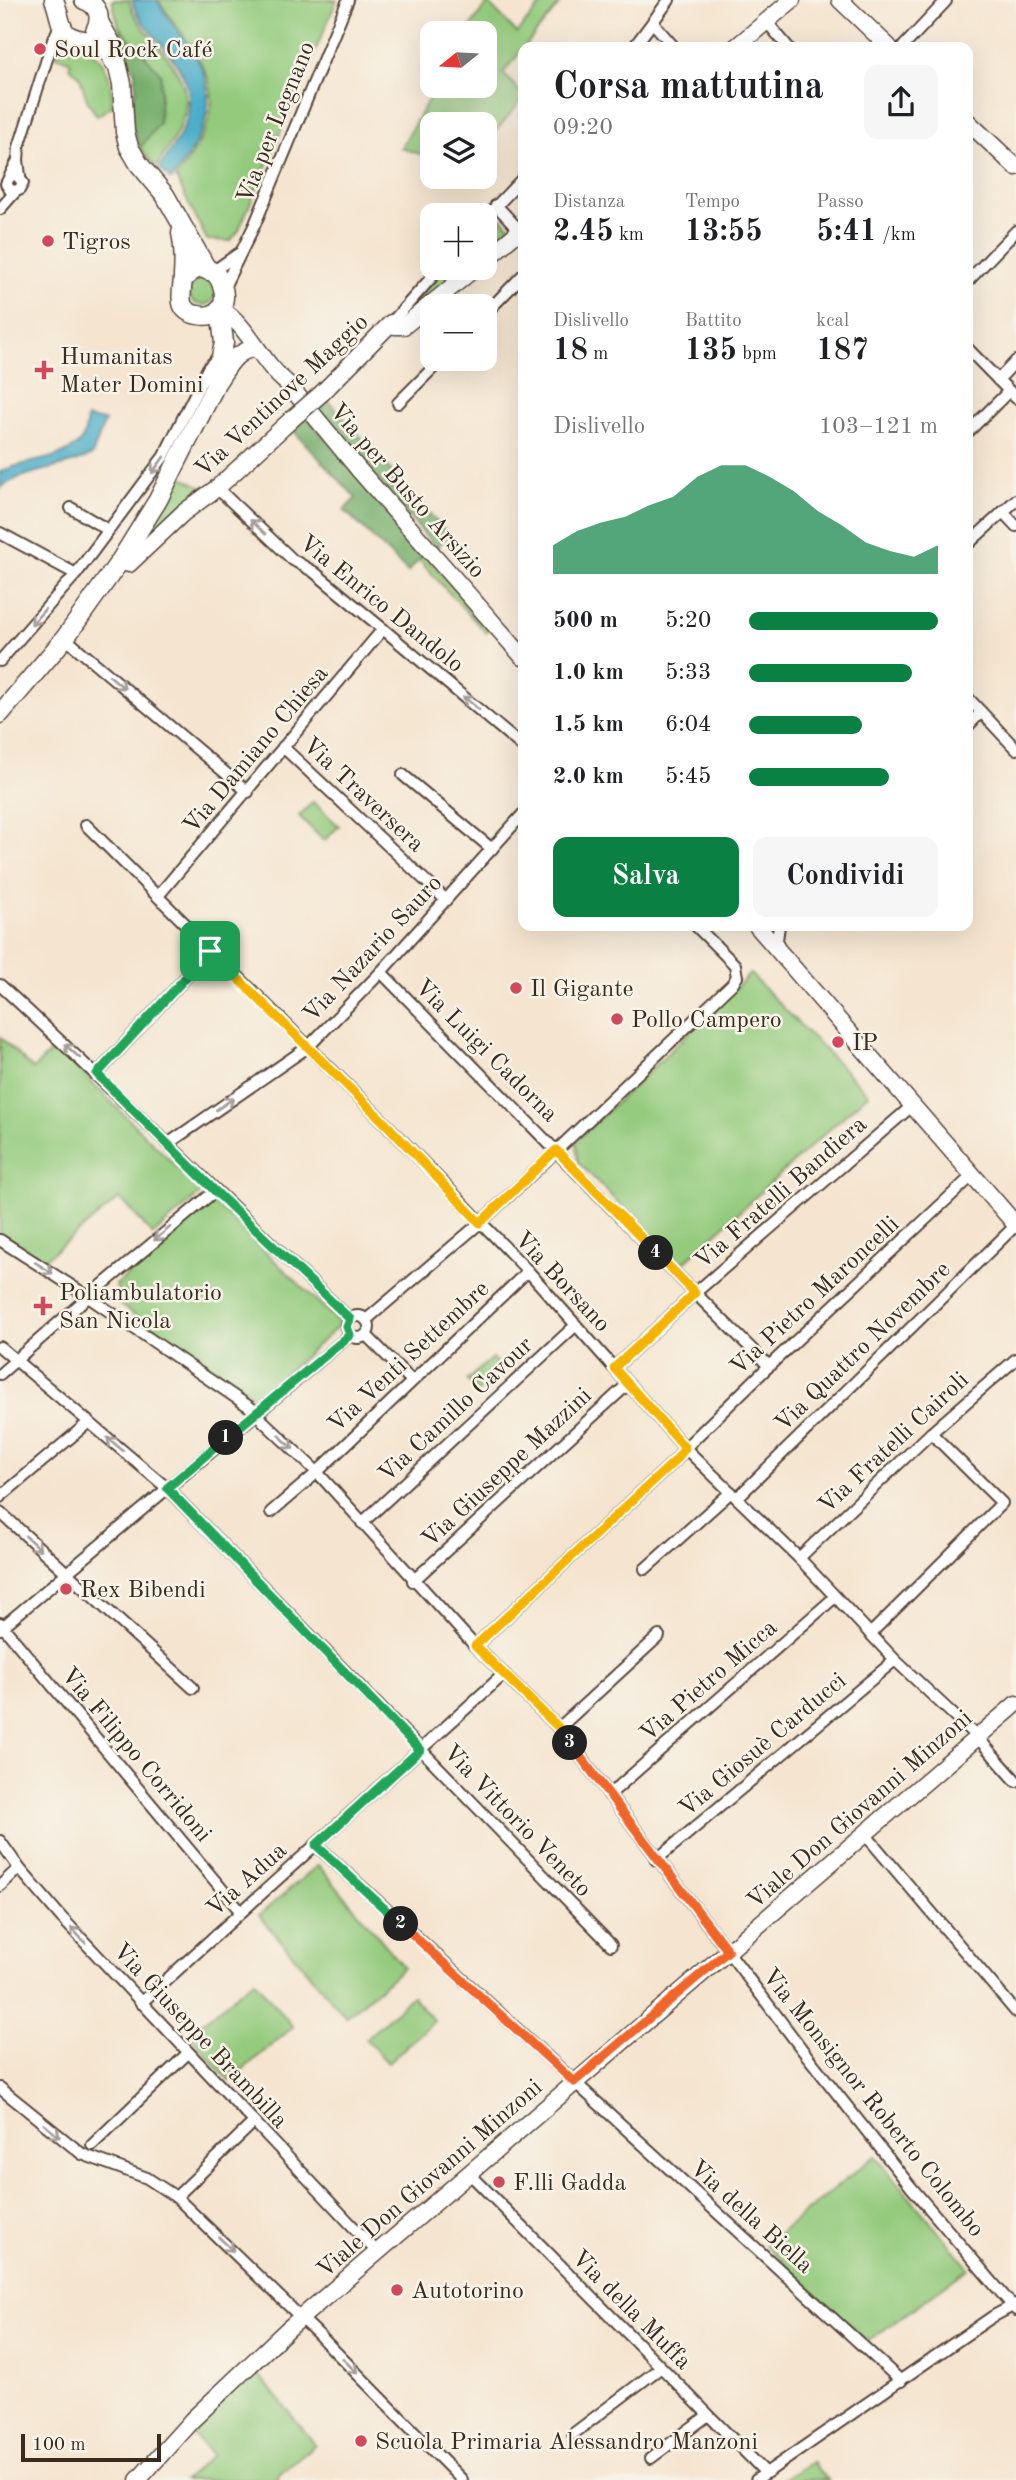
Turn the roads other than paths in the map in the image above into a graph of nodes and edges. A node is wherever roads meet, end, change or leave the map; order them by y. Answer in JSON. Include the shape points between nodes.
{"nodes":[{"id":1,"x":54,"y":0,"type":"edge"},
{"id":2,"x":75,"y":0,"type":"edge"},
{"id":3,"x":669,"y":0,"type":"edge"},
{"id":4,"x":792,"y":0,"type":"edge"},
{"id":5,"x":840,"y":0,"type":"edge"},
{"id":6,"x":944,"y":0,"type":"edge"},
{"id":7,"x":346,"y":5,"type":"edge"},
{"id":8,"x":94,"y":8,"type":"edge"},
{"id":9,"x":766,"y":21,"type":"junction"},
{"id":10,"x":61,"y":23,"type":"junction"},
{"id":11,"x":653,"y":23,"type":"junction"},
{"id":12,"x":79,"y":38,"type":"junction"},
{"id":13,"x":638,"y":42,"type":"edge"},
{"id":14,"x":670,"y":42,"type":"edge"},
{"id":15,"x":742,"y":42,"type":"edge"},
{"id":16,"x":784,"y":42,"type":"edge"},
{"id":17,"x":884,"y":42,"type":"edge"},
{"id":18,"x":908,"y":42,"type":"edge"},
{"id":19,"x":51,"y":52,"type":"junction"},
{"id":20,"x":119,"y":71,"type":"junction"},
{"id":21,"x":973,"y":127,"type":"edge"},
{"id":22,"x":19,"y":147,"type":"junction"},
{"id":23,"x":1016,"y":167,"type":"edge"},
{"id":24,"x":9,"y":182,"type":"edge"},
{"id":25,"x":518,"y":183,"type":"edge"},
{"id":26,"x":497,"y":204,"type":"edge"},
{"id":27,"x":497,"y":206,"type":"edge"},
{"id":28,"x":0,"y":209,"type":"edge"},
{"id":29,"x":179,"y":222,"type":"junction"},
{"id":30,"x":518,"y":227,"type":"edge"},
{"id":31,"x":1016,"y":231,"type":"edge"},
{"id":32,"x":518,"y":234,"type":"edge"},
{"id":33,"x":243,"y":249,"type":"junction"},
{"id":34,"x":497,"y":251,"type":"edge"},
{"id":35,"x":210,"y":271,"type":"junction"},
{"id":36,"x":973,"y":276,"type":"edge"},
{"id":37,"x":183,"y":280,"type":"junction"},
{"id":38,"x":429,"y":280,"type":"edge"},
{"id":39,"x":460,"y":280,"type":"edge"},
{"id":40,"x":518,"y":280,"type":"edge"},
{"id":41,"x":222,"y":300,"type":"junction"},
{"id":42,"x":497,"y":302,"type":"edge"},
{"id":43,"x":200,"y":315,"type":"junction"},
{"id":44,"x":391,"y":323,"type":"junction"},
{"id":45,"x":224,"y":347,"type":"junction"},
{"id":46,"x":257,"y":349,"type":"junction"},
{"id":47,"x":973,"y":354,"type":"edge"},
{"id":48,"x":1016,"y":361,"type":"edge"},
{"id":49,"x":430,"y":371,"type":"edge"},
{"id":50,"x":998,"y":380,"type":"junction"},
{"id":51,"x":288,"y":384,"type":"junction"},
{"id":52,"x":214,"y":388,"type":"junction"},
{"id":53,"x":1012,"y":394,"type":"edge"},
{"id":54,"x":398,"y":404,"type":"dead end"},
{"id":55,"x":973,"y":428,"type":"edge"},
{"id":56,"x":217,"y":488,"type":"junction"},
{"id":57,"x":1016,"y":500,"type":"edge"},
{"id":58,"x":71,"y":508,"type":"dead end"},
{"id":59,"x":1003,"y":512,"type":"junction"},
{"id":60,"x":1016,"y":526,"type":"edge"},
{"id":61,"x":108,"y":530,"type":"junction"},
{"id":62,"x":0,"y":533,"type":"edge"},
{"id":63,"x":973,"y":539,"type":"edge"},
{"id":64,"x":120,"y":561,"type":"junction"},
{"id":65,"x":76,"y":574,"type":"junction"},
{"id":66,"x":383,"y":629,"type":"junction"},
{"id":67,"x":65,"y":638,"type":"junction"},
{"id":68,"x":518,"y":651,"type":"edge"},
{"id":69,"x":0,"y":661,"type":"edge"},
{"id":70,"x":973,"y":703,"type":"edge"},
{"id":71,"x":981,"y":712,"type":"junction"},
{"id":72,"x":0,"y":715,"type":"edge"},
{"id":73,"x":973,"y":721,"type":"edge"},
{"id":74,"x":518,"y":743,"type":"edge"},
{"id":75,"x":283,"y":747,"type":"junction"},
{"id":76,"x":1016,"y":749,"type":"edge"},
{"id":77,"x":403,"y":775,"type":"dead end"},
{"id":78,"x":248,"y":792,"type":"junction"},
{"id":79,"x":518,"y":820,"type":"edge"},
{"id":80,"x":86,"y":825,"type":"dead end"},
{"id":81,"x":492,"y":849,"type":"junction"},
{"id":82,"x":158,"y":896,"type":"junction"},
{"id":83,"x":446,"y":900,"type":"junction"},
{"id":84,"x":701,"y":931,"type":"edge"},
{"id":85,"x":762,"y":931,"type":"edge"},
{"id":86,"x":778,"y":931,"type":"edge"},
{"id":87,"x":210,"y":951,"type":"junction"},
{"id":88,"x":780,"y":951,"type":"junction"},
{"id":89,"x":380,"y":972,"type":"junction"},
{"id":90,"x":0,"y":985,"type":"edge"},
{"id":91,"x":308,"y":1047,"type":"junction"},
{"id":92,"x":97,"y":1074,"type":"junction"},
{"id":93,"x":912,"y":1105,"type":"junction"},
{"id":94,"x":169,"y":1143,"type":"junction"},
{"id":95,"x":556,"y":1150,"type":"junction"},
{"id":96,"x":974,"y":1174,"type":"junction"},
{"id":97,"x":215,"y":1191,"type":"junction"},
{"id":98,"x":480,"y":1223,"type":"junction"},
{"id":99,"x":1016,"y":1225,"type":"edge"},
{"id":100,"x":0,"y":1240,"type":"edge"},
{"id":101,"x":528,"y":1271,"type":"junction"},
{"id":102,"x":695,"y":1293,"type":"junction"},
{"id":103,"x":88,"y":1297,"type":"junction"},
{"id":104,"x":350,"y":1319,"type":"junction"},
{"id":105,"x":366,"y":1320,"type":"junction"},
{"id":106,"x":576,"y":1325,"type":"junction"},
{"id":107,"x":350,"y":1335,"type":"junction"},
{"id":108,"x":366,"y":1335,"type":"junction"},
{"id":109,"x":0,"y":1347,"type":"edge"},
{"id":110,"x":1016,"y":1359,"type":"edge"},
{"id":111,"x":15,"y":1360,"type":"junction"},
{"id":112,"x":769,"y":1366,"type":"junction"},
{"id":113,"x":614,"y":1368,"type":"junction"},
{"id":114,"x":0,"y":1374,"type":"edge"},
{"id":115,"x":412,"y":1381,"type":"junction"},
{"id":116,"x":628,"y":1384,"type":"junction"},
{"id":117,"x":257,"y":1412,"type":"junction"},
{"id":118,"x":89,"y":1422,"type":"junction"},
{"id":119,"x":931,"y":1433,"type":"junction"},
{"id":120,"x":685,"y":1448,"type":"junction"},
{"id":121,"x":316,"y":1471,"type":"junction"},
{"id":122,"x":167,"y":1488,"type":"junction"},
{"id":123,"x":734,"y":1495,"type":"junction"},
{"id":124,"x":0,"y":1497,"type":"edge"},
{"id":125,"x":0,"y":1512,"type":"edge"},
{"id":126,"x":271,"y":1512,"type":"dead end"},
{"id":127,"x":362,"y":1523,"type":"junction"},
{"id":128,"x":799,"y":1558,"type":"junction"},
{"id":129,"x":645,"y":1569,"type":"dead end"},
{"id":130,"x":65,"y":1573,"type":"junction"},
{"id":131,"x":413,"y":1581,"type":"junction"},
{"id":132,"x":835,"y":1597,"type":"junction"},
{"id":133,"x":1,"y":1626,"type":"edge"},
{"id":134,"x":870,"y":1634,"type":"junction"},
{"id":135,"x":659,"y":1636,"type":"dead end"},
{"id":136,"x":475,"y":1646,"type":"junction"},
{"id":137,"x":895,"y":1660,"type":"junction"},
{"id":138,"x":504,"y":1674,"type":"junction"},
{"id":139,"x":193,"y":1688,"type":"dead end"},
{"id":140,"x":1016,"y":1704,"type":"edge"},
{"id":141,"x":559,"y":1728,"type":"junction"},
{"id":142,"x":978,"y":1738,"type":"junction"},
{"id":143,"x":420,"y":1750,"type":"junction"},
{"id":144,"x":1016,"y":1781,"type":"edge"},
{"id":145,"x":609,"y":1796,"type":"junction"},
{"id":146,"x":865,"y":1834,"type":"junction"},
{"id":147,"x":0,"y":1841,"type":"edge"},
{"id":148,"x":316,"y":1845,"type":"junction"},
{"id":149,"x":656,"y":1860,"type":"junction"},
{"id":150,"x":19,"y":1868,"type":"junction"},
{"id":151,"x":0,"y":1886,"type":"edge"},
{"id":152,"x":240,"y":1912,"type":"junction"},
{"id":153,"x":611,"y":1945,"type":"dead end"},
{"id":154,"x":728,"y":1951,"type":"junction"},
{"id":155,"x":141,"y":2003,"type":"junction"},
{"id":156,"x":1016,"y":2012,"type":"edge"},
{"id":157,"x":188,"y":2053,"type":"junction"},
{"id":158,"x":574,"y":2082,"type":"junction"},
{"id":159,"x":0,"y":2088,"type":"edge"},
{"id":160,"x":254,"y":2122,"type":"junction"},
{"id":161,"x":92,"y":2145,"type":"dead end"},
{"id":162,"x":469,"y":2173,"type":"junction"},
{"id":163,"x":176,"y":2197,"type":"junction"},
{"id":164,"x":377,"y":2252,"type":"junction"},
{"id":165,"x":1015,"y":2306,"type":"edge"},
{"id":166,"x":302,"y":2318,"type":"junction"},
{"id":167,"x":660,"y":2368,"type":"junction"},
{"id":168,"x":901,"y":2381,"type":"junction"},
{"id":169,"x":707,"y":2416,"type":"junction"},
{"id":170,"x":573,"y":2434,"type":"dead end"},
{"id":171,"x":651,"y":2458,"type":"dead end"},
{"id":172,"x":761,"y":2477,"type":"edge"},
{"id":173,"x":138,"y":2480,"type":"edge"},
{"id":174,"x":462,"y":2480,"type":"edge"}],
"edges":[{"from":1,"to":10,"type":"main road"},
{"from":2,"to":10,"type":"main road","via":[[64,7]]},
{"from":3,"to":11,"type":"street"},
{"from":4,"to":9,"type":"street"},
{"from":5,"to":17,"type":"street"},
{"from":6,"to":18,"type":"street"},
{"from":7,"to":33,"type":"street","name":"Via per Legnano"},
{"from":8,"to":12,"type":"main road","via":[[95,31]]},
{"from":8,"to":20,"type":"main road","via":[[113,46]]},
{"from":9,"to":15,"type":"street"},
{"from":9,"to":16,"type":"street"},
{"from":10,"to":12,"type":"main road","via":[[66,32]]},
{"from":10,"to":19,"type":"street"},
{"from":11,"to":13,"type":"street"},
{"from":11,"to":14,"type":"street"},
{"from":12,"to":19,"type":"street"},
{"from":12,"to":20,"type":"main road","via":[[102,47]]},
{"from":19,"to":22,"type":"street"},
{"from":20,"to":29,"type":"main road","via":[[129,147]]},
{"from":21,"to":23,"type":"street"},
{"from":22,"to":24,"type":"street"},
{"from":22,"to":24,"type":"street","via":[[12,156]]},
{"from":24,"to":28,"type":"street"},
{"from":25,"to":26,"type":"street"},
{"from":27,"to":30,"type":"street"},
{"from":29,"to":35,"type":"main road"},
{"from":29,"to":37,"type":"main road"},
{"from":31,"to":36,"type":"street"},
{"from":32,"to":34,"type":"street"},
{"from":33,"to":35,"type":"street","name":"Via per Legnano"},
{"from":33,"to":41,"type":"street","name":"Via per Legnano"},
{"from":35,"to":37,"type":"main road","via":[[192,272]]},
{"from":35,"to":41,"type":"main road","via":[[220,278]]},
{"from":37,"to":43,"type":"main road","via":[[182,302],[187,310]]},
{"from":38,"to":44,"type":"street"},
{"from":39,"to":44,"type":"street","name":"Via Ventinove Maggio","via":[[404,326]]},
{"from":40,"to":42,"type":"street"},
{"from":41,"to":43,"type":"main road","via":[[209,315]]},
{"from":41,"to":45,"type":"main road"},
{"from":41,"to":46,"type":"street","name":"Via per Busto Arsizio"},
{"from":41,"to":51,"type":"street","name":"Via per Busto Arsizio","via":[[241,311]]},
{"from":43,"to":45,"type":"main road","via":[[215,329]]},
{"from":44,"to":56,"type":"street","name":"Via Ventinove Maggio","bridge":true},
{"from":45,"to":52,"type":"main road"},
{"from":45,"to":61,"type":"street","one_way":true,"via":[[208,368],[164,456]]},
{"from":46,"to":51,"type":"street","name":"Via per Busto Arsizio"},
{"from":46,"to":52,"type":"street","via":[[236,356]]},
{"from":47,"to":50,"type":"street"},
{"from":48,"to":50,"type":"street"},
{"from":49,"to":54,"type":"street"},
{"from":50,"to":53,"type":"street"},
{"from":51,"to":68,"type":"street","name":"Via per Busto Arsizio"},
{"from":52,"to":64,"type":"main road","via":[[158,500]]},
{"from":53,"to":55,"type":"street"},
{"from":56,"to":64,"type":"street","name":"Via Ventinove Maggio","via":[[183,513],[130,565]]},
{"from":66,"to":56,"type":"street","name":"Via Enrico Dandolo","one_way":true,"via":[[293,560]]},
{"from":57,"to":59,"type":"street"},
{"from":58,"to":61,"type":"street"},
{"from":59,"to":60,"type":"street"},
{"from":59,"to":63,"type":"street"},
{"from":61,"to":65,"type":"street"},
{"from":62,"to":65,"type":"street"},
{"from":64,"to":67,"type":"main road"},
{"from":65,"to":69,"type":"street","one_way":true},
{"from":74,"to":66,"type":"street","name":"Via Enrico Dandolo","one_way":true},
{"from":66,"to":75,"type":"street","name":"Via Damiano Chiesa"},
{"from":67,"to":72,"type":"main road"},
{"from":67,"to":78,"type":"street","one_way":true},
{"from":70,"to":71,"type":"street"},
{"from":71,"to":73,"type":"street"},
{"from":71,"to":76,"type":"street"},
{"from":75,"to":78,"type":"street","name":"Via Damiano Chiesa"},
{"from":75,"to":83,"type":"street","name":"Via Traversera"},
{"from":77,"to":81,"type":"street"},
{"from":78,"to":82,"type":"street","name":"Via Damiano Chiesa"},
{"from":79,"to":81,"type":"street","name":"Via Nazario Sauro"},
{"from":80,"to":82,"type":"street","name":"Via Borsano"},
{"from":81,"to":83,"type":"street","name":"Via Nazario Sauro"},
{"from":82,"to":87,"type":"street","name":"Via Borsano"},
{"from":83,"to":89,"type":"street","name":"Via Nazario Sauro"},
{"from":84,"to":95,"type":"street","via":[[735,965],[737,977]]},
{"from":85,"to":88,"type":"street"},
{"from":86,"to":88,"type":"street"},
{"from":87,"to":91,"type":"street","name":"Via Borsano"},
{"from":87,"to":92,"type":"street"},
{"from":88,"to":93,"type":"street"},
{"from":89,"to":91,"type":"street","name":"Via Nazario Sauro"},
{"from":89,"to":95,"type":"street","name":"Via Luigi Cadorna"},
{"from":92,"to":90,"type":"street","one_way":true},
{"from":94,"to":91,"type":"street","name":"Via Nazario Sauro","one_way":true},
{"from":91,"to":98,"type":"street","name":"Via Borsano"},
{"from":92,"to":94,"type":"street"},
{"from":93,"to":96,"type":"street"},
{"from":93,"to":102,"type":"street","name":"Via Fratelli Bandiera"},
{"from":94,"to":97,"type":"street"},
{"from":95,"to":98,"type":"street"},
{"from":95,"to":102,"type":"street","name":"Via Luigi Cadorna"},
{"from":96,"to":99,"type":"street"},
{"from":96,"to":112,"type":"street","name":"Via Pietro Maroncelli"},
{"from":97,"to":103,"type":"street","one_way":true},
{"from":97,"to":104,"type":"street"},
{"from":98,"to":101,"type":"street","name":"Via Borsano"},
{"from":98,"to":105,"type":"street"},
{"from":99,"to":123,"type":"street","name":"Via Quattro Novembre"},
{"from":100,"to":103,"type":"street","name":"Via Monsignor Roberto Colombo","one_way":true},
{"from":101,"to":106,"type":"street","name":"Via Borsano"},
{"from":101,"to":115,"type":"street","name":"Via Venti Settembre"},
{"from":102,"to":112,"type":"street","name":"Via Luigi Cadorna"},
{"from":102,"to":113,"type":"street","name":"Via Fratelli Bandiera"},
{"from":103,"to":111,"type":"street"},
{"from":103,"to":117,"type":"street","name":"Via Monsignor Roberto Colombo"},
{"from":104,"to":105,"type":"street"},
{"from":104,"to":107,"type":"street"},
{"from":105,"to":108,"type":"street"},
{"from":106,"to":113,"type":"street","name":"Via Borsano"},
{"from":106,"to":127,"type":"street","name":"Via Camillo Cavour"},
{"from":107,"to":108,"type":"street"},
{"from":107,"to":117,"type":"street"},
{"from":108,"to":115,"type":"street"},
{"from":109,"to":111,"type":"street","name":"Via Vittorio Veneto"},
{"from":110,"to":119,"type":"street","name":"Via Fratelli Cairoli"},
{"from":111,"to":114,"type":"street"},
{"from":111,"to":118,"type":"street","name":"Via Vittorio Veneto"},
{"from":112,"to":120,"type":"street","name":"Via Pietro Maroncelli"},
{"from":113,"to":116,"type":"street","name":"Via Borsano"},
{"from":115,"to":121,"type":"street","name":"Via Venti Settembre"},
{"from":116,"to":120,"type":"street","name":"Via Borsano"},
{"from":116,"to":131,"type":"street","name":"Via Giuseppe Mazzini"},
{"from":117,"to":121,"type":"street","name":"Via Monsignor Roberto Colombo","one_way":true},
{"from":117,"to":122,"type":"street"},
{"from":122,"to":118,"type":"street","name":"Via Vittorio Veneto","one_way":true},
{"from":118,"to":124,"type":"street"},
{"from":119,"to":128,"type":"street","name":"Via Fratelli Cairoli"},
{"from":119,"to":134,"type":"street","via":[[1002,1503]]},
{"from":120,"to":123,"type":"street","name":"Via Borsano"},
{"from":120,"to":136,"type":"street","name":"Via Pietro Maroncelli"},
{"from":121,"to":126,"type":"street","name":"Via Venti Settembre"},
{"from":121,"to":127,"type":"street","name":"Via Monsignor Roberto Colombo"},
{"from":122,"to":130,"type":"street"},
{"from":122,"to":143,"type":"street","name":"Via Vittorio Veneto"},
{"from":123,"to":128,"type":"street","name":"Via Borsano"},
{"from":123,"to":129,"type":"street","name":"Via Quattro Novembre"},
{"from":125,"to":130,"type":"street","one_way":true},
{"from":127,"to":131,"type":"street","name":"Via Monsignor Roberto Colombo"},
{"from":128,"to":132,"type":"street","name":"Via Borsano"},
{"from":130,"to":133,"type":"street"},
{"from":130,"to":139,"type":"street"},
{"from":131,"to":136,"type":"street","name":"Via Monsignor Roberto Colombo"},
{"from":132,"to":134,"type":"street","name":"Via Borsano"},
{"from":132,"to":145,"type":"street","name":"Via Pietro Micca"},
{"from":133,"to":152,"type":"street","name":"Via Filippo Corridoni"},
{"from":134,"to":137,"type":"street","name":"Via Borsano"},
{"from":135,"to":141,"type":"street"},
{"from":136,"to":138,"type":"street","name":"Via Monsignor Roberto Colombo"},
{"from":137,"to":142,"type":"street","name":"Via Borsano"},
{"from":137,"to":149,"type":"street","name":"Via Giosuè Carducci"},
{"from":138,"to":141,"type":"street","name":"Via Monsignor Roberto Colombo"},
{"from":138,"to":143,"type":"street","name":"Via Adua"},
{"from":140,"to":142,"type":"street","name":"Viale Don Giovanni Minzoni"},
{"from":141,"to":145,"type":"street","name":"Via Monsignor Roberto Colombo"},
{"from":142,"to":144,"type":"street","name":"Via Borsano"},
{"from":142,"to":146,"type":"street","name":"Viale Don Giovanni Minzoni"},
{"from":143,"to":148,"type":"street","name":"Via Adua"},
{"from":143,"to":153,"type":"street","name":"Via Vittorio Veneto"},
{"from":145,"to":149,"type":"street","name":"Via Monsignor Roberto Colombo"},
{"from":146,"to":154,"type":"street","name":"Viale Don Giovanni Minzoni"},
{"from":146,"to":156,"type":"street"},
{"from":147,"to":150,"type":"street","name":"Via Giuseppe Brambilla"},
{"from":148,"to":152,"type":"street","name":"Via Adua"},
{"from":148,"to":158,"type":"street","name":"Via della Biella"},
{"from":149,"to":154,"type":"street","name":"Via Monsignor Roberto Colombo"},
{"from":150,"to":151,"type":"street"},
{"from":155,"to":150,"type":"street","name":"Via Giuseppe Brambilla","one_way":true},
{"from":152,"to":155,"type":"street","name":"Via Adua"},
{"from":154,"to":158,"type":"street","name":"Viale Don Giovanni Minzoni"},
{"from":154,"to":165,"type":"street","name":"Via Monsignor Roberto Colombo","via":[[901,2174]]},
{"from":155,"to":157,"type":"street","name":"Via Giuseppe Brambilla"},
{"from":157,"to":160,"type":"street","name":"Via Giuseppe Brambilla"},
{"from":157,"to":161,"type":"street"},
{"from":158,"to":162,"type":"street","name":"Viale Don Giovanni Minzoni"},
{"from":158,"to":168,"type":"street","name":"Via della Biella"},
{"from":159,"to":163,"type":"street","one_way":true,"via":[[82,2154],[147,2178]]},
{"from":160,"to":163,"type":"street"},
{"from":160,"to":164,"type":"street","name":"Via Giuseppe Brambilla"},
{"from":162,"to":164,"type":"street","name":"Viale Don Giovanni Minzoni"},
{"from":162,"to":167,"type":"street","name":"Via della Muffa"},
{"from":163,"to":166,"type":"street","one_way":true},
{"from":164,"to":166,"type":"street","name":"Viale Don Giovanni Minzoni"},
{"from":165,"to":168,"type":"street"},
{"from":166,"to":173,"type":"street","name":"Viale Don Giovanni Minzoni","via":[[232,2381]]},
{"from":166,"to":174,"type":"street","one_way":true},
{"from":167,"to":169,"type":"street","name":"Via della Muffa"},
{"from":167,"to":170,"type":"street"},
{"from":168,"to":172,"type":"street"},
{"from":169,"to":171,"type":"street"},
{"from":169,"to":172,"type":"street","name":"Via della Muffa"}]}
